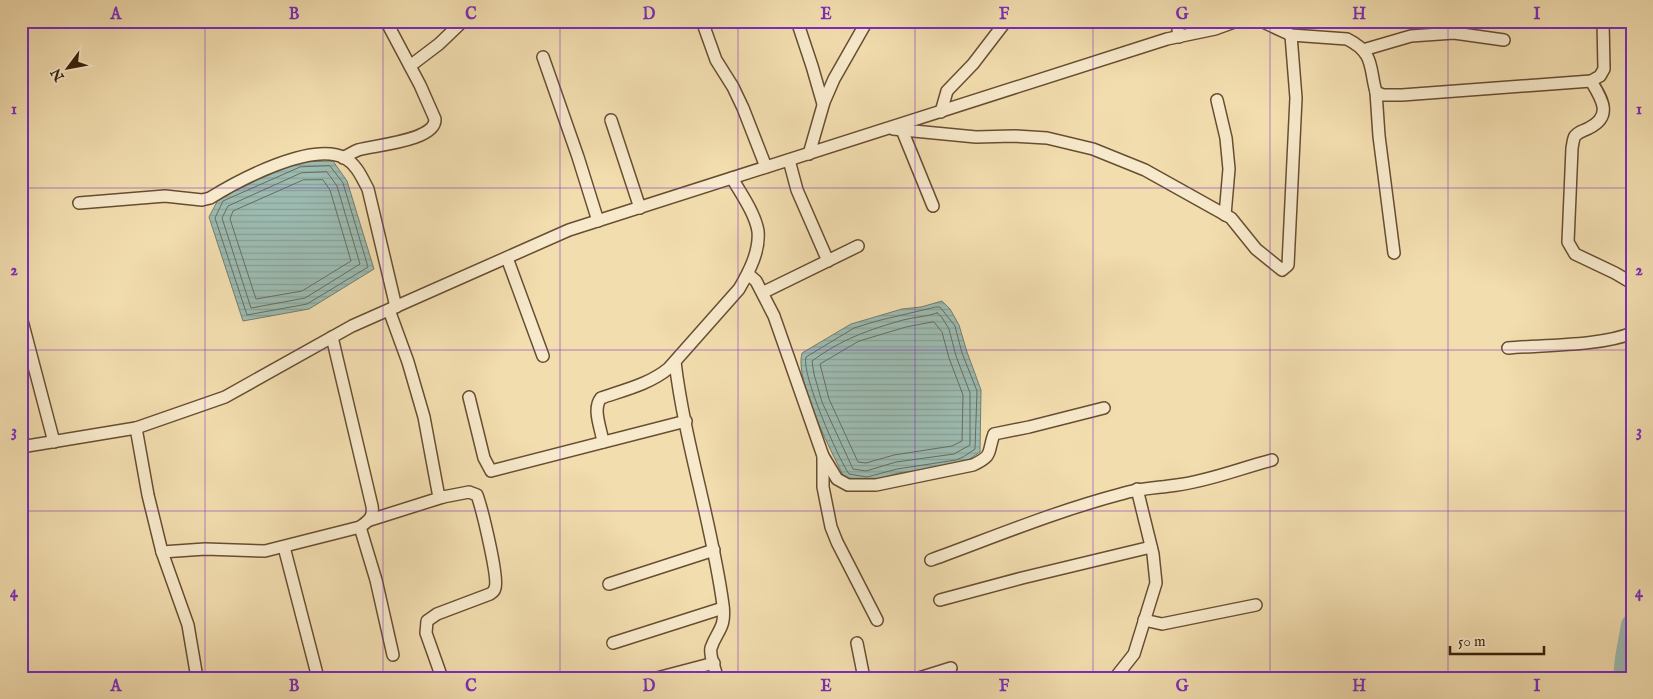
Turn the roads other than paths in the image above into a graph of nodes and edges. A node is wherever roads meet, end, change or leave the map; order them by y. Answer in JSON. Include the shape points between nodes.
{"nodes":[{"id":1,"x":386,"y":21,"type":"edge"},
{"id":2,"x":463,"y":21,"type":"edge"},
{"id":3,"x":702,"y":21,"type":"edge"},
{"id":4,"x":798,"y":21,"type":"edge"},
{"id":5,"x":867,"y":21,"type":"edge"},
{"id":6,"x":1006,"y":21,"type":"edge"},
{"id":7,"x":1177,"y":21,"type":"edge"},
{"id":8,"x":1237,"y":21,"type":"edge"},
{"id":9,"x":1261,"y":21,"type":"edge"},
{"id":10,"x":1603,"y":21,"type":"edge"},
{"id":11,"x":1291,"y":35,"type":"junction"},
{"id":12,"x":1179,"y":37,"type":"junction"},
{"id":13,"x":1504,"y":40,"type":"dead end"},
{"id":14,"x":1363,"y":50,"type":"junction"},
{"id":15,"x":543,"y":57,"type":"dead end"},
{"id":16,"x":410,"y":66,"type":"junction"},
{"id":17,"x":1591,"y":81,"type":"junction"},
{"id":18,"x":1376,"y":92,"type":"junction"},
{"id":19,"x":1217,"y":100,"type":"dead end"},
{"id":20,"x":823,"y":104,"type":"junction"},
{"id":21,"x":941,"y":112,"type":"junction"},
{"id":22,"x":611,"y":120,"type":"dead end"},
{"id":23,"x":889,"y":128,"type":"junction"},
{"id":24,"x":902,"y":130,"type":"junction"},
{"id":25,"x":809,"y":154,"type":"junction"},
{"id":26,"x":343,"y":158,"type":"junction"},
{"id":27,"x":789,"y":160,"type":"junction"},
{"id":28,"x":766,"y":167,"type":"junction"},
{"id":29,"x":732,"y":178,"type":"junction"},
{"id":30,"x":80,"y":203,"type":"dead end"},
{"id":31,"x":933,"y":206,"type":"dead end"},
{"id":32,"x":640,"y":208,"type":"junction"},
{"id":33,"x":1225,"y":214,"type":"junction"},
{"id":34,"x":598,"y":221,"type":"junction"},
{"id":35,"x":858,"y":246,"type":"dead end"},
{"id":36,"x":1394,"y":254,"type":"dead end"},
{"id":37,"x":507,"y":258,"type":"junction"},
{"id":38,"x":828,"y":261,"type":"junction"},
{"id":39,"x":748,"y":274,"type":"junction"},
{"id":40,"x":1632,"y":283,"type":"edge"},
{"id":41,"x":764,"y":292,"type":"junction"},
{"id":42,"x":392,"y":308,"type":"junction"},
{"id":43,"x":21,"y":317,"type":"edge"},
{"id":44,"x":1632,"y":333,"type":"edge"},
{"id":45,"x":332,"y":337,"type":"junction"},
{"id":46,"x":1508,"y":348,"type":"dead end"},
{"id":47,"x":543,"y":356,"type":"dead end"},
{"id":48,"x":675,"y":362,"type":"junction"},
{"id":49,"x":470,"y":398,"type":"dead end"},
{"id":50,"x":1104,"y":408,"type":"dead end"},
{"id":51,"x":686,"y":421,"type":"junction"},
{"id":52,"x":136,"y":428,"type":"junction"},
{"id":53,"x":54,"y":442,"type":"junction"},
{"id":54,"x":603,"y":442,"type":"junction"},
{"id":55,"x":21,"y":447,"type":"edge"},
{"id":56,"x":822,"y":456,"type":"junction"},
{"id":57,"x":1272,"y":460,"type":"dead end"},
{"id":58,"x":1137,"y":489,"type":"junction"},
{"id":59,"x":443,"y":497,"type":"junction"},
{"id":60,"x":370,"y":520,"type":"junction"},
{"id":61,"x":360,"y":527,"type":"junction"},
{"id":62,"x":1151,"y":546,"type":"junction"},
{"id":63,"x":284,"y":547,"type":"junction"},
{"id":64,"x":714,"y":550,"type":"junction"},
{"id":65,"x":162,"y":552,"type":"junction"},
{"id":66,"x":931,"y":560,"type":"dead end"},
{"id":67,"x":609,"y":584,"type":"dead end"},
{"id":68,"x":940,"y":600,"type":"dead end"},
{"id":69,"x":1256,"y":605,"type":"dead end"},
{"id":70,"x":724,"y":608,"type":"junction"},
{"id":71,"x":877,"y":620,"type":"dead end"},
{"id":72,"x":1144,"y":620,"type":"junction"},
{"id":73,"x":857,"y":642,"type":"dead end"},
{"id":74,"x":613,"y":643,"type":"dead end"},
{"id":75,"x":393,"y":656,"type":"dead end"},
{"id":76,"x":714,"y":663,"type":"junction"},
{"id":77,"x":951,"y":668,"type":"dead end"},
{"id":78,"x":197,"y":678,"type":"edge"},
{"id":79,"x":318,"y":678,"type":"edge"},
{"id":80,"x":442,"y":678,"type":"edge"},
{"id":81,"x":657,"y":678,"type":"edge"},
{"id":82,"x":717,"y":678,"type":"edge"},
{"id":83,"x":864,"y":678,"type":"edge"},
{"id":84,"x":919,"y":678,"type":"edge"},
{"id":85,"x":1115,"y":678,"type":"edge"}],
"edges":[{"from":1,"to":16,"type":"street"},
{"from":2,"to":16,"type":"street"},
{"from":3,"to":28,"type":"street","via":[[716,60],[743,108]]},
{"from":4,"to":20,"type":"street"},
{"from":5,"to":20,"type":"street"},
{"from":6,"to":21,"type":"street","via":[[948,91]]},
{"from":7,"to":12,"type":"street"},
{"from":8,"to":12,"type":"street"},
{"from":9,"to":11,"type":"street"},
{"from":10,"to":17,"type":"street","via":[[1604,70]]},
{"from":11,"to":14,"type":"street","via":[[1347,39]]},
{"from":11,"to":33,"type":"street","via":[[1296,98],[1286,268],[1282,270],[1256,249]]},
{"from":12,"to":21,"type":"street"},
{"from":13,"to":14,"type":"street","via":[[1454,33],[1411,36]]},
{"from":14,"to":18,"type":"street","via":[[1369,57]]},
{"from":15,"to":34,"type":"street"},
{"from":16,"to":26,"type":"street","via":[[435,119],[433,128],[419,136],[357,151]]},
{"from":17,"to":18,"type":"street","via":[[1402,95]]},
{"from":17,"to":40,"type":"street","via":[[1604,108],[1596,124],[1574,137],[1568,242],[1575,254]]},
{"from":18,"to":36,"type":"street"},
{"from":19,"to":33,"type":"street","via":[[1230,169]]},
{"from":20,"to":25,"type":"street"},
{"from":21,"to":23,"type":"street"},
{"from":22,"to":32,"type":"street"},
{"from":23,"to":24,"type":"street"},
{"from":23,"to":25,"type":"street"},
{"from":24,"to":31,"type":"street"},
{"from":24,"to":33,"type":"street","via":[[976,137],[1047,138],[1070,143],[1145,170]]},
{"from":25,"to":27,"type":"street"},
{"from":26,"to":30,"type":"street","via":[[328,154],[289,161],[202,200],[165,196]]},
{"from":26,"to":42,"type":"street","via":[[360,174],[368,189]]},
{"from":27,"to":28,"type":"street"},
{"from":27,"to":38,"type":"street","via":[[797,190]]},
{"from":28,"to":29,"type":"street"},
{"from":29,"to":32,"type":"street"},
{"from":29,"to":39,"type":"street","via":[[758,230]]},
{"from":32,"to":34,"type":"street"},
{"from":34,"to":37,"type":"street","via":[[569,230]]},
{"from":35,"to":38,"type":"street"},
{"from":37,"to":42,"type":"street"},
{"from":37,"to":47,"type":"street"},
{"from":38,"to":41,"type":"street"},
{"from":39,"to":41,"type":"street"},
{"from":39,"to":48,"type":"street","via":[[739,289]]},
{"from":41,"to":56,"type":"street"},
{"from":42,"to":45,"type":"street"},
{"from":42,"to":59,"type":"street","via":[[424,418],[438,492]]},
{"from":43,"to":53,"type":"street"},
{"from":44,"to":46,"type":"street","via":[[1602,340]]},
{"from":45,"to":52,"type":"street","via":[[225,397]]},
{"from":45,"to":60,"type":"street","via":[[374,513]]},
{"from":48,"to":51,"type":"street"},
{"from":48,"to":54,"type":"street","via":[[652,379],[598,402]]},
{"from":49,"to":54,"type":"street","via":[[484,458],[491,471]]},
{"from":50,"to":56,"type":"street","via":[[994,434],[990,453],[973,465],[876,485],[848,484],[837,479]]},
{"from":51,"to":54,"type":"street"},
{"from":51,"to":64,"type":"street"},
{"from":52,"to":53,"type":"street"},
{"from":52,"to":65,"type":"street"},
{"from":53,"to":55,"type":"street"},
{"from":56,"to":71,"type":"street","via":[[823,488],[831,527]]},
{"from":57,"to":58,"type":"street","via":[[1197,481]]},
{"from":58,"to":62,"type":"street"},
{"from":58,"to":66,"type":"street","via":[[1072,508]]},
{"from":59,"to":60,"type":"street"},
{"from":59,"to":80,"type":"street","via":[[469,492],[477,495],[496,583],[490,594],[427,621],[426,634]]},
{"from":60,"to":61,"type":"street"},
{"from":61,"to":63,"type":"street"},
{"from":61,"to":75,"type":"street"},
{"from":62,"to":68,"type":"street"},
{"from":62,"to":72,"type":"street","via":[[1156,584]]},
{"from":63,"to":65,"type":"street","via":[[265,551]]},
{"from":63,"to":79,"type":"street"},
{"from":64,"to":67,"type":"street"},
{"from":64,"to":70,"type":"street"},
{"from":65,"to":78,"type":"street","via":[[188,625]]},
{"from":69,"to":72,"type":"street","via":[[1162,624]]},
{"from":70,"to":74,"type":"street"},
{"from":70,"to":76,"type":"street","via":[[722,627],[711,648]]},
{"from":72,"to":85,"type":"street","via":[[1134,654]]},
{"from":73,"to":83,"type":"street"},
{"from":76,"to":81,"type":"street"},
{"from":76,"to":82,"type":"street"},
{"from":77,"to":84,"type":"street"}]}
